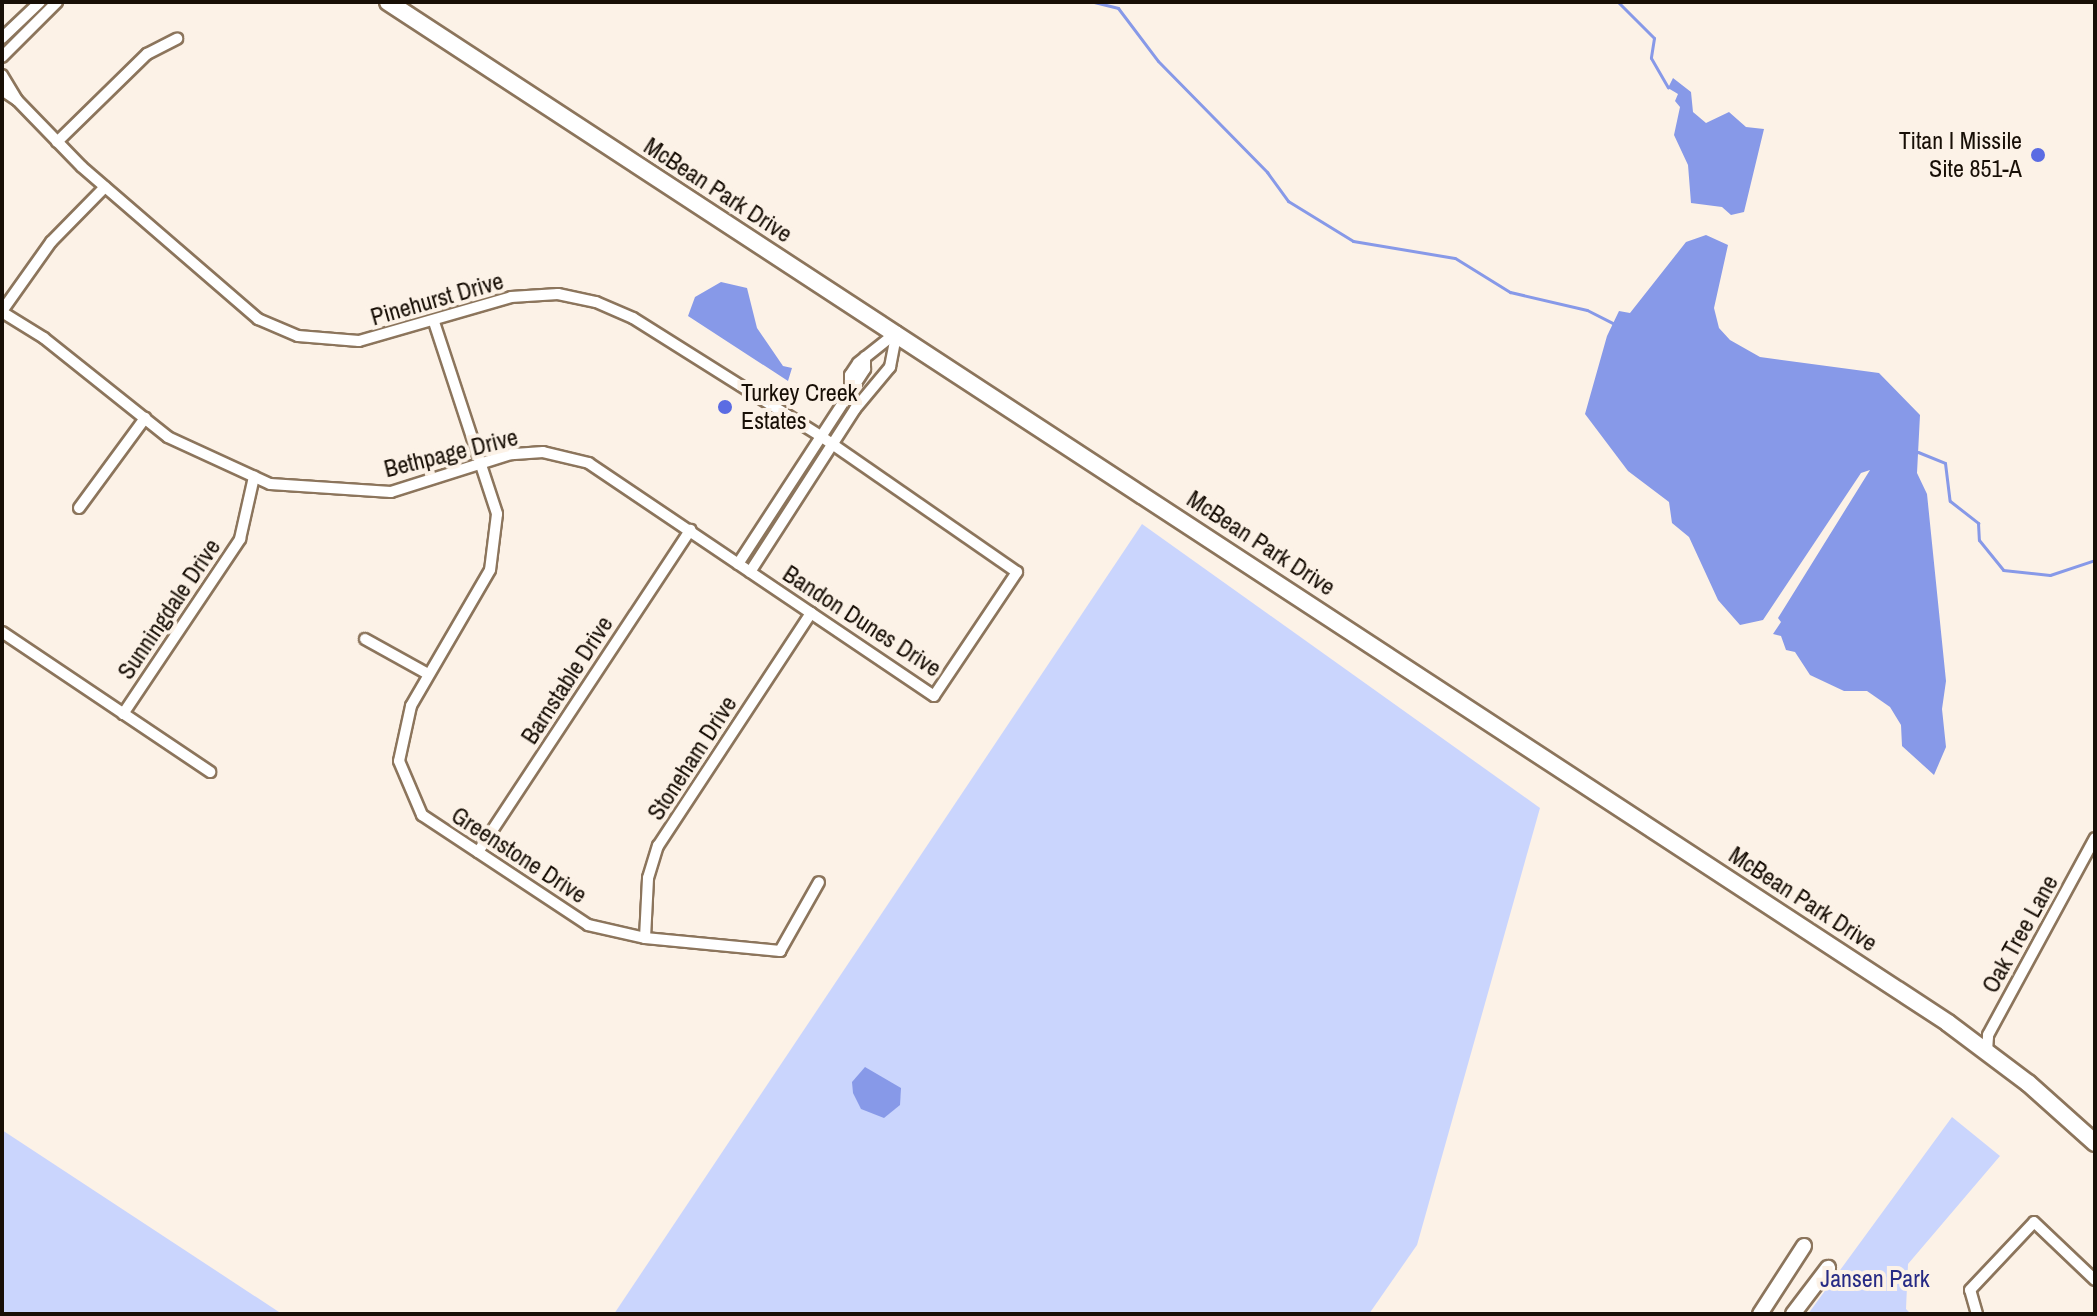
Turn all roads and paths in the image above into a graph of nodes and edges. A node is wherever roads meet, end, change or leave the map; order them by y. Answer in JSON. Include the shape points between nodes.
{"nodes":[{"id":1,"x":40,"y":2,"type":"edge"},
{"id":2,"x":57,"y":2,"type":"edge"},
{"id":3,"x":388,"y":2,"type":"edge"},
{"id":4,"x":2,"y":38,"type":"edge"},
{"id":5,"x":177,"y":39,"type":"dead end"},
{"id":6,"x":2,"y":57,"type":"edge"},
{"id":7,"x":2,"y":75,"type":"edge"},
{"id":8,"x":2,"y":90,"type":"edge"},
{"id":9,"x":17,"y":100,"type":"junction"},
{"id":10,"x":57,"y":142,"type":"junction"},
{"id":11,"x":105,"y":187,"type":"junction"},
{"id":12,"x":2,"y":311,"type":"edge"},
{"id":13,"x":434,"y":322,"type":"junction"},
{"id":14,"x":897,"y":332,"type":"junction"},
{"id":15,"x":850,"y":392,"type":"junction"},
{"id":16,"x":863,"y":401,"type":"junction"},
{"id":17,"x":145,"y":418,"type":"junction"},
{"id":18,"x":827,"y":441,"type":"junction"},
{"id":19,"x":480,"y":463,"type":"junction"},
{"id":20,"x":254,"y":477,"type":"junction"},
{"id":21,"x":79,"y":508,"type":"dead end"},
{"id":22,"x":690,"y":530,"type":"junction"},
{"id":23,"x":738,"y":564,"type":"junction"},
{"id":24,"x":750,"y":572,"type":"junction"},
{"id":25,"x":811,"y":613,"type":"junction"},
{"id":26,"x":2,"y":633,"type":"edge"},
{"id":27,"x":365,"y":639,"type":"dead end"},
{"id":28,"x":428,"y":674,"type":"junction"},
{"id":29,"x":123,"y":714,"type":"junction"},
{"id":30,"x":210,"y":772,"type":"dead end"},
{"id":31,"x":2095,"y":838,"type":"edge"},
{"id":32,"x":478,"y":852,"type":"junction"},
{"id":33,"x":819,"y":882,"type":"dead end"},
{"id":34,"x":645,"y":938,"type":"junction"},
{"id":35,"x":1987,"y":1051,"type":"junction"},
{"id":36,"x":2095,"y":1143,"type":"edge"},
{"id":37,"x":1804,"y":1246,"type":"dead end"},
{"id":38,"x":1828,"y":1268,"type":"dead end"},
{"id":39,"x":2095,"y":1280,"type":"edge"},
{"id":40,"x":1760,"y":1314,"type":"edge"},
{"id":41,"x":1793,"y":1314,"type":"edge"},
{"id":42,"x":1977,"y":1314,"type":"edge"}],
"edges":[{"from":1,"to":4,"type":"street"},
{"from":2,"to":6,"type":"street"},
{"from":3,"to":14,"type":"main road","name":"McBean Park Drive"},
{"from":5,"to":10,"type":"street","via":[[147,54]]},
{"from":7,"to":9,"type":"street","name":"Pinehurst Drive"},
{"from":8,"to":9,"type":"street","name":"Pinehurst Drive"},
{"from":9,"to":10,"type":"street","name":"Pinehurst Drive"},
{"from":10,"to":11,"type":"street","name":"Pinehurst Drive"},
{"from":11,"to":12,"type":"street","via":[[51,242]]},
{"from":11,"to":13,"type":"street","name":"Pinehurst Drive","via":[[225,295],[277,328],[317,340],[359,341]]},
{"from":12,"to":17,"type":"street","name":"Bethpage Drive"},
{"from":13,"to":18,"type":"street","name":"Pinehurst Drive","via":[[527,295],[596,302],[633,318]]},
{"from":13,"to":19,"type":"street","name":"Greenstone Drive"},
{"from":14,"to":15,"type":"street","via":[[850,375]]},
{"from":14,"to":16,"type":"street","via":[[890,367]]},
{"from":14,"to":35,"type":"main road","name":"McBean Park Drive"},
{"from":15,"to":16,"type":"street"},
{"from":15,"to":18,"type":"street"},
{"from":16,"to":18,"type":"street"},
{"from":17,"to":20,"type":"street","name":"Bethpage Drive","via":[[168,437]]},
{"from":17,"to":21,"type":"street"},
{"from":18,"to":23,"type":"street"},
{"from":18,"to":24,"type":"street"},
{"from":18,"to":25,"type":"street","name":"Bandon Dunes Drive","via":[[1017,572],[934,696]]},
{"from":19,"to":20,"type":"street","name":"Bethpage Drive","via":[[391,492],[270,484]]},
{"from":19,"to":22,"type":"street","name":"Bethpage Drive","via":[[511,454],[566,455],[589,463]]},
{"from":19,"to":28,"type":"street","name":"Greenstone Drive","via":[[497,514],[490,570]]},
{"from":20,"to":29,"type":"street","name":"Sunningdale Drive","via":[[240,539]]},
{"from":22,"to":23,"type":"street","name":"Bethpage Drive"},
{"from":22,"to":32,"type":"street","name":"Barnstable Drive"},
{"from":23,"to":24,"type":"street","name":"Bandon Dunes Drive"},
{"from":24,"to":25,"type":"street","name":"Bandon Dunes Drive"},
{"from":25,"to":34,"type":"street","name":"Stoneham Drive","via":[[658,846],[648,878]]},
{"from":26,"to":29,"type":"street"},
{"from":27,"to":28,"type":"street"},
{"from":28,"to":32,"type":"street","name":"Greenstone Drive","via":[[411,706],[399,761],[422,815]]},
{"from":29,"to":30,"type":"street"},
{"from":31,"to":35,"type":"street","name":"Oak Tree Lane","via":[[1988,1035]]},
{"from":32,"to":34,"type":"street","name":"Greenstone Drive","via":[[588,925]]},
{"from":33,"to":34,"type":"street","name":"Greenstone Drive","via":[[780,951]]},
{"from":35,"to":36,"type":"main road","name":"McBean Park Drive"},
{"from":37,"to":40,"type":"main road"},
{"from":38,"to":41,"type":"main road"},
{"from":39,"to":42,"type":"street","via":[[2034,1222],[1970,1290]]}]}
